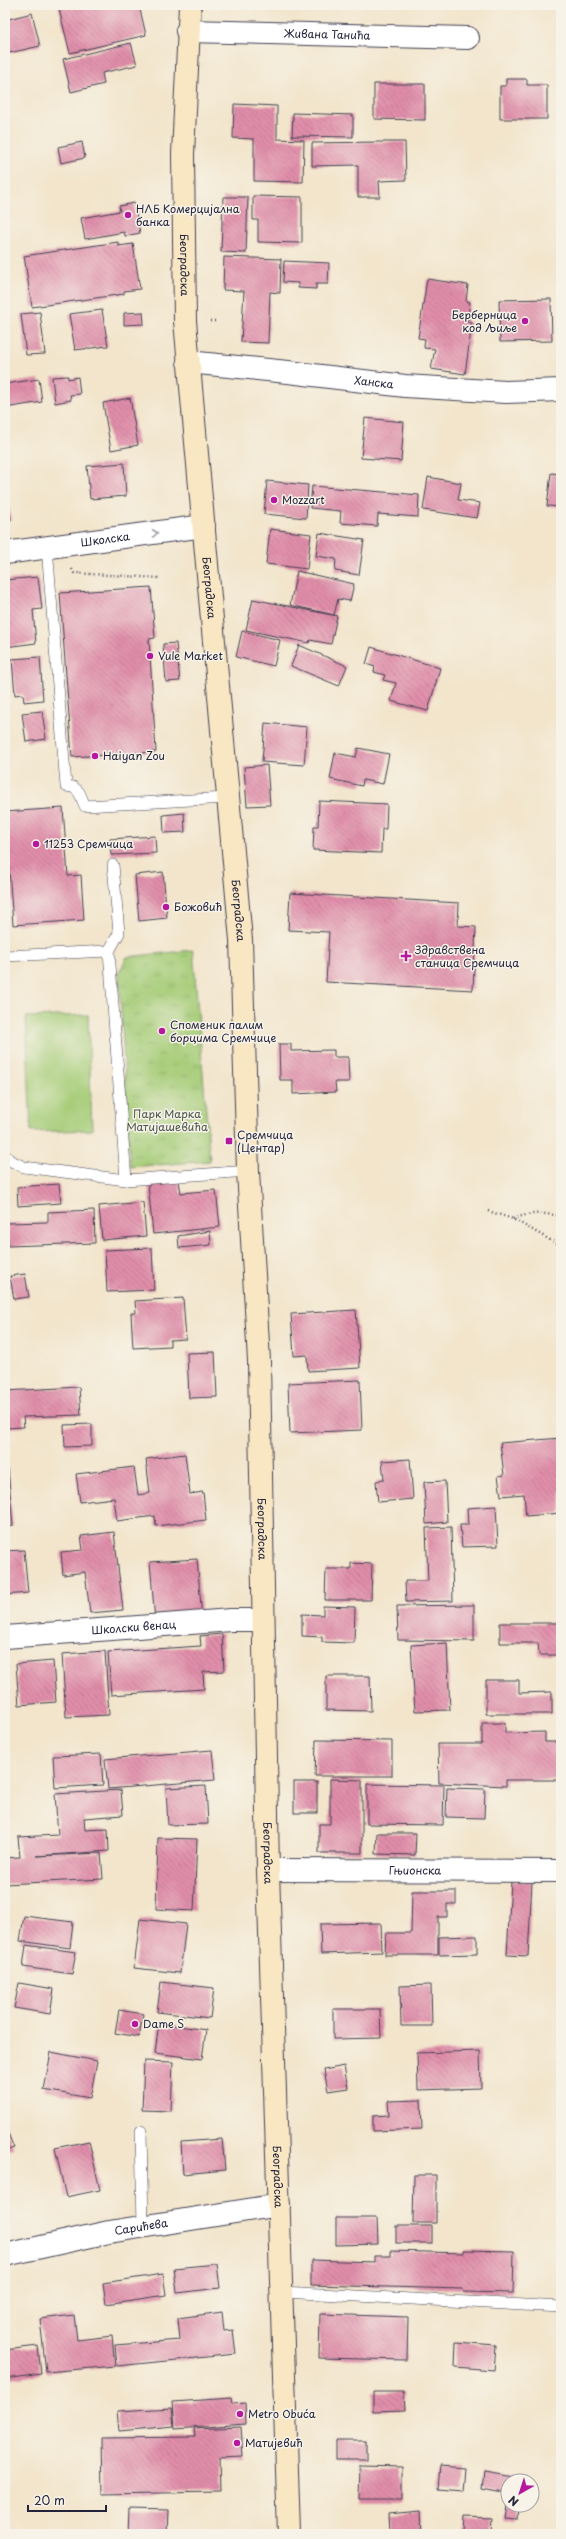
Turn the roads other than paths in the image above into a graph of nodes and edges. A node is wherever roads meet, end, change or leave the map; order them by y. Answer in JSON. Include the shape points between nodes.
{"nodes":[{"id":1,"x":190,"y":5,"type":"edge"},
{"id":2,"x":187,"y":31,"type":"junction"},
{"id":3,"x":468,"y":38,"type":"dead end"},
{"id":4,"x":188,"y":362,"type":"junction"},
{"id":5,"x":561,"y":390,"type":"edge"},
{"id":6,"x":204,"y":526,"type":"junction"},
{"id":7,"x":47,"y":547,"type":"junction"},
{"id":8,"x":5,"y":553,"type":"edge"},
{"id":9,"x":227,"y":798,"type":"junction"},
{"id":10,"x":113,"y":865,"type":"dead end"},
{"id":11,"x":109,"y":951,"type":"junction"},
{"id":12,"x":5,"y":956,"type":"edge"},
{"id":13,"x":5,"y":1155,"type":"edge"},
{"id":14,"x":248,"y":1171,"type":"junction"},
{"id":15,"x":126,"y":1180,"type":"junction"},
{"id":16,"x":263,"y":1620,"type":"junction"},
{"id":17,"x":5,"y":1637,"type":"edge"},
{"id":18,"x":268,"y":1870,"type":"junction"},
{"id":19,"x":561,"y":1871,"type":"edge"},
{"id":20,"x":141,"y":2131,"type":"dead end"},
{"id":21,"x":279,"y":2205,"type":"junction"},
{"id":22,"x":143,"y":2226,"type":"junction"},
{"id":23,"x":5,"y":2255,"type":"edge"},
{"id":24,"x":282,"y":2292,"type":"junction"},
{"id":25,"x":561,"y":2307,"type":"edge"},
{"id":26,"x":290,"y":2534,"type":"edge"}],
"edges":[{"from":1,"to":2,"type":"main road","name":"Београдска"},
{"from":2,"to":3,"type":"street","name":"Живана Танића"},
{"from":2,"to":4,"type":"main road","name":"Београдска","via":[[183,154]]},
{"from":4,"to":5,"type":"street","name":"Ханска","via":[[405,386],[506,392]]},
{"from":4,"to":6,"type":"main road","name":"Београдска"},
{"from":7,"to":6,"type":"street","name":"Школска","one_way":true},
{"from":6,"to":9,"type":"main road","name":"Београдска"},
{"from":7,"to":8,"type":"street","name":"Школска"},
{"from":7,"to":9,"type":"lane","via":[[66,786],[73,787],[79,792],[85,806]]},
{"from":9,"to":14,"type":"main road","name":"Београдска","via":[[241,940]]},
{"from":10,"to":11,"type":"lane","via":[[119,933]]},
{"from":11,"to":12,"type":"lane"},
{"from":11,"to":15,"type":"lane"},
{"from":13,"to":15,"type":"lane","via":[[9,1160],[24,1167]]},
{"from":14,"to":15,"type":"lane"},
{"from":14,"to":16,"type":"main road","name":"Београдска","via":[[259,1361]]},
{"from":16,"to":17,"type":"street","name":"Школски венац","via":[[231,1620]]},
{"from":16,"to":18,"type":"main road","name":"Београдска"},
{"from":18,"to":19,"type":"street","name":"Гњионска"},
{"from":18,"to":21,"type":"main road","name":"Београдска"},
{"from":20,"to":22,"type":"lane"},
{"from":21,"to":22,"type":"street","name":"Сарићева"},
{"from":21,"to":24,"type":"main road","name":"Београдска"},
{"from":22,"to":23,"type":"street","name":"Сарићева"},
{"from":24,"to":25,"type":"lane"},
{"from":24,"to":26,"type":"main road","name":"Београдска"}]}
